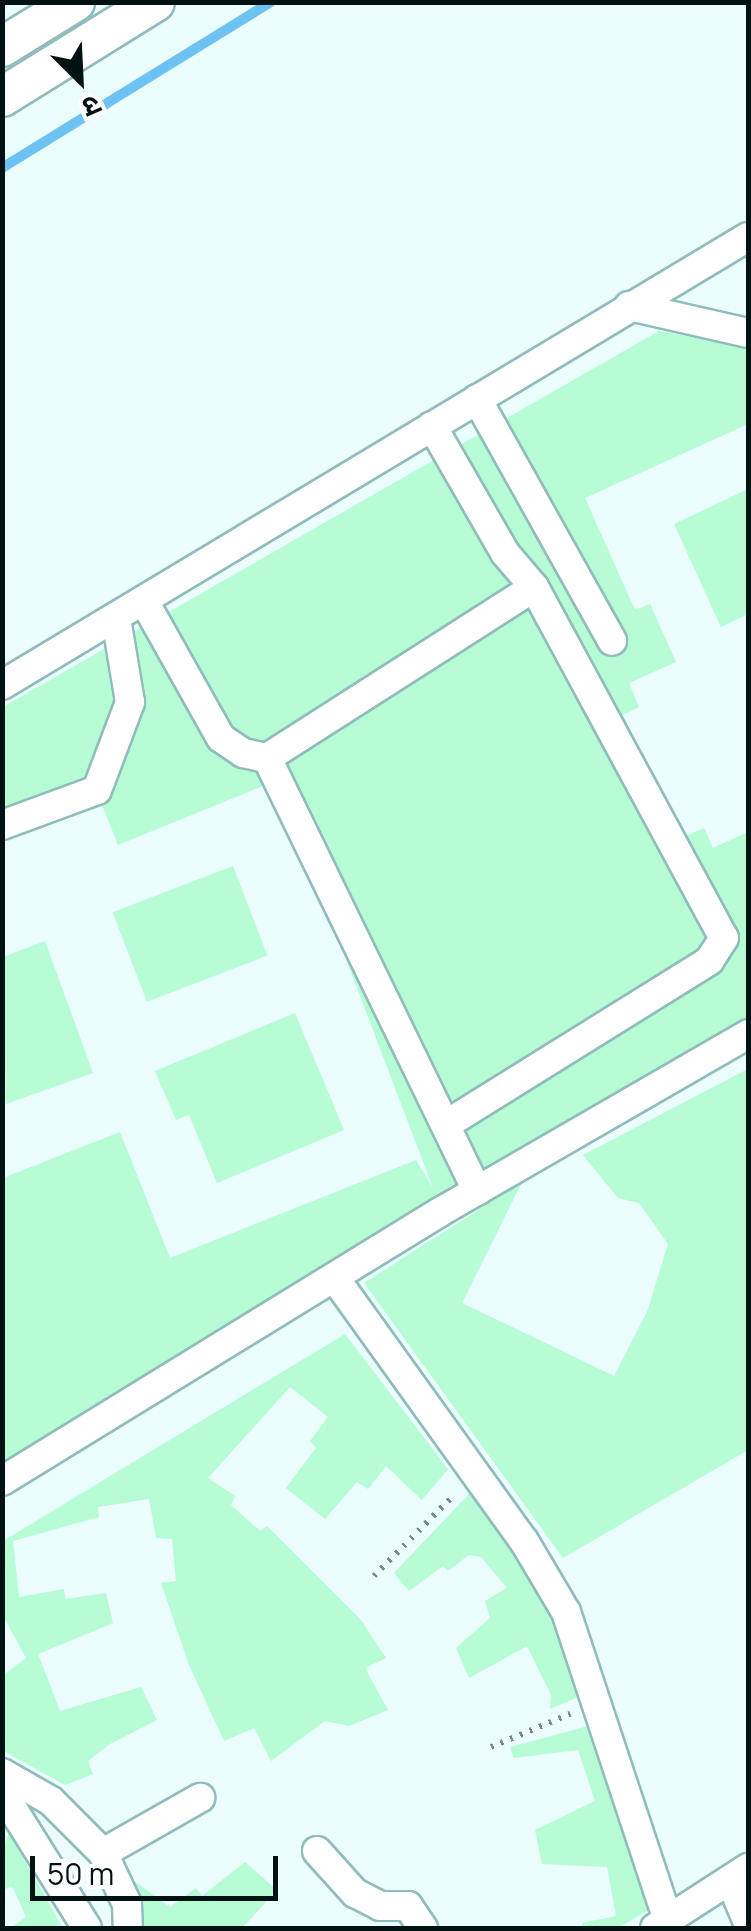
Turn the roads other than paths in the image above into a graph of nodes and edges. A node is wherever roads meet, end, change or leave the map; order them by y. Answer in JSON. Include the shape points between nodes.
{"nodes":[{"id":1,"x":75,"y":2,"type":"edge"},
{"id":2,"x":154,"y":2,"type":"edge"},
{"id":3,"x":2,"y":47,"type":"edge"},
{"id":4,"x":2,"y":97,"type":"edge"},
{"id":5,"x":748,"y":236,"type":"edge"},
{"id":6,"x":630,"y":306,"type":"junction"},
{"id":7,"x":748,"y":334,"type":"edge"},
{"id":8,"x":477,"y":399,"type":"junction"},
{"id":9,"x":432,"y":426,"type":"junction"},
{"id":10,"x":534,"y":587,"type":"junction"},
{"id":11,"x":144,"y":601,"type":"junction"},
{"id":12,"x":116,"y":618,"type":"junction"},
{"id":13,"x":612,"y":641,"type":"dead end"},
{"id":14,"x":2,"y":685,"type":"edge"},
{"id":15,"x":267,"y":758,"type":"junction"},
{"id":16,"x":2,"y":825,"type":"edge"},
{"id":17,"x":748,"y":1034,"type":"edge"},
{"id":18,"x":446,"y":1124,"type":"junction"},
{"id":19,"x":477,"y":1191,"type":"junction"},
{"id":20,"x":334,"y":1277,"type":"junction"},
{"id":21,"x":2,"y":1482,"type":"edge"},
{"id":22,"x":2,"y":1774,"type":"edge"},
{"id":23,"x":2,"y":1792,"type":"edge"},
{"id":24,"x":200,"y":1798,"type":"dead end"},
{"id":25,"x":317,"y":1851,"type":"dead end"},
{"id":26,"x":103,"y":1853,"type":"junction"},
{"id":27,"x":739,"y":1874,"type":"edge"},
{"id":28,"x":748,"y":1919,"type":"edge"},
{"id":29,"x":661,"y":1924,"type":"edge"},
{"id":30,"x":87,"y":1928,"type":"edge"},
{"id":31,"x":128,"y":1928,"type":"edge"},
{"id":32,"x":423,"y":1928,"type":"edge"},
{"id":33,"x":734,"y":1928,"type":"edge"}],
"edges":[{"from":1,"to":3,"type":"main road"},
{"from":2,"to":4,"type":"main road"},
{"from":5,"to":6,"type":"street"},
{"from":6,"to":7,"type":"street"},
{"from":6,"to":8,"type":"street"},
{"from":8,"to":9,"type":"street"},
{"from":8,"to":13,"type":"street"},
{"from":9,"to":10,"type":"street","via":[[506,553]]},
{"from":9,"to":11,"type":"street"},
{"from":10,"to":15,"type":"street"},
{"from":10,"to":18,"type":"street","via":[[724,938],[710,961]]},
{"from":11,"to":12,"type":"street"},
{"from":11,"to":15,"type":"street","via":[[220,738],[243,754]]},
{"from":12,"to":14,"type":"street"},
{"from":12,"to":16,"type":"street","via":[[130,702],[97,790]]},
{"from":15,"to":18,"type":"street"},
{"from":17,"to":19,"type":"street"},
{"from":18,"to":19,"type":"street"},
{"from":19,"to":20,"type":"street"},
{"from":20,"to":21,"type":"street"},
{"from":20,"to":29,"type":"street","via":[[524,1541],[566,1612],[599,1702]]},
{"from":22,"to":26,"type":"street","via":[[51,1801]]},
{"from":23,"to":30,"type":"street"},
{"from":24,"to":26,"type":"street"},
{"from":25,"to":32,"type":"street","via":[[355,1893],[380,1906],[408,1906]]},
{"from":26,"to":31,"type":"street","via":[[127,1904]]},
{"from":27,"to":28,"type":"street"},
{"from":27,"to":29,"type":"street"},
{"from":28,"to":33,"type":"street"}]}
